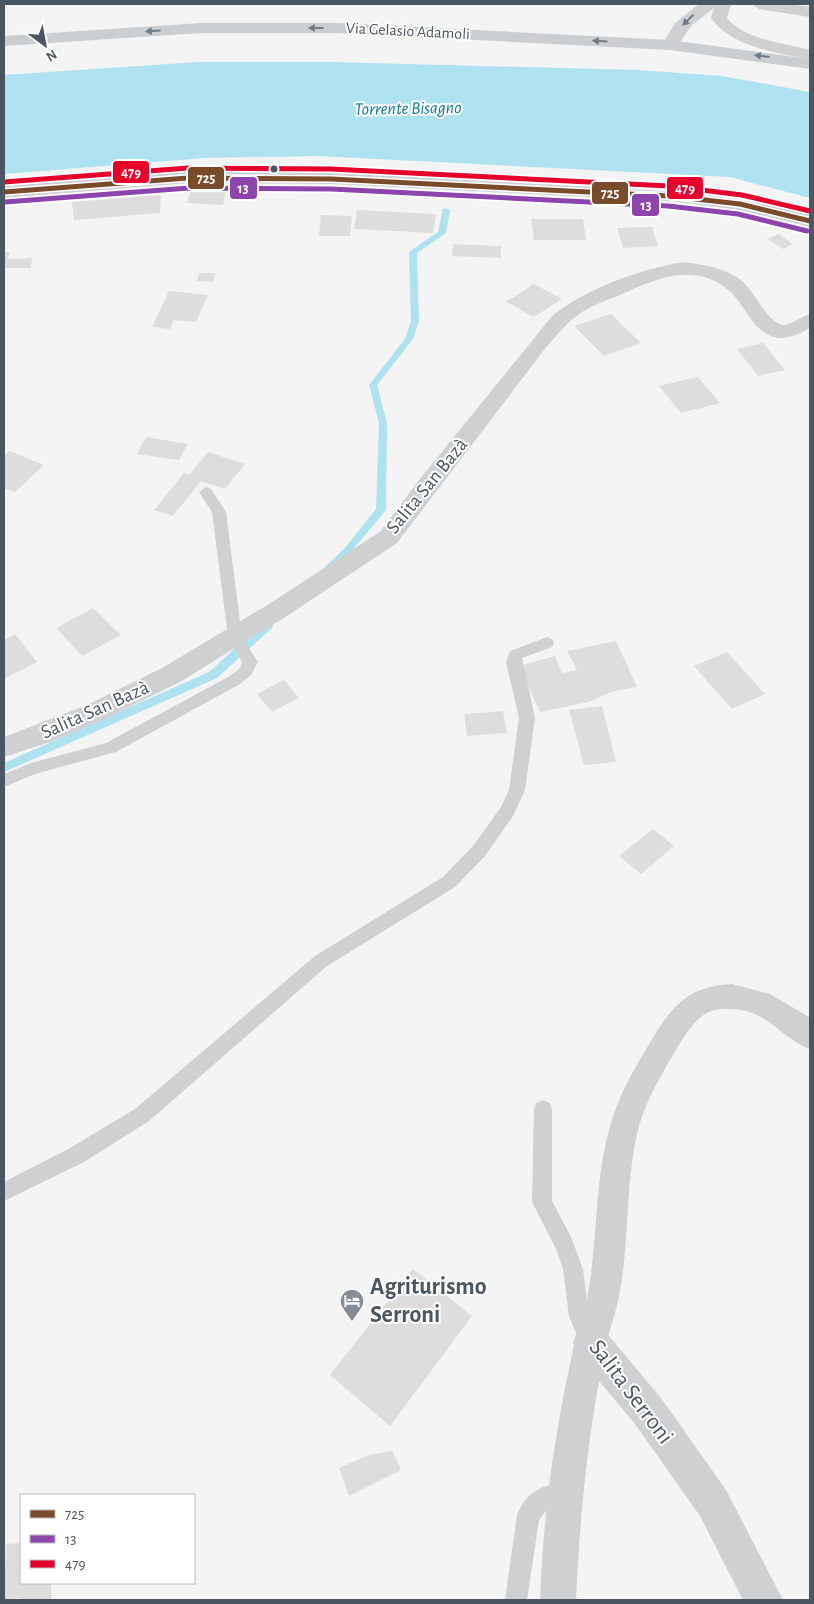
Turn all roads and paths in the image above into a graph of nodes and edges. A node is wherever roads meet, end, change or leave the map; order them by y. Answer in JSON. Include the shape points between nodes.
{"nodes":[{"id":1,"x":710,"y":4,"type":"edge"},
{"id":2,"x":723,"y":4,"type":"edge"},
{"id":3,"x":759,"y":4,"type":"edge"},
{"id":4,"x":810,"y":12,"type":"edge"},
{"id":5,"x":4,"y":41,"type":"edge"},
{"id":6,"x":670,"y":45,"type":"junction"},
{"id":7,"x":503,"y":53,"type":"dead end"},
{"id":8,"x":810,"y":55,"type":"edge"},
{"id":9,"x":636,"y":60,"type":"dead end"},
{"id":10,"x":810,"y":64,"type":"edge"},
{"id":11,"x":694,"y":65,"type":"dead end"},
{"id":12,"x":810,"y":80,"type":"edge"},
{"id":13,"x":4,"y":192,"type":"edge"},
{"id":14,"x":810,"y":221,"type":"edge"},
{"id":15,"x":810,"y":320,"type":"edge"},
{"id":16,"x":206,"y":492,"type":"dead end"},
{"id":17,"x":234,"y":637,"type":"junction"},
{"id":18,"x":547,"y":643,"type":"dead end"},
{"id":19,"x":4,"y":747,"type":"edge"},
{"id":20,"x":4,"y":781,"type":"edge"},
{"id":21,"x":810,"y":1036,"type":"edge"},
{"id":22,"x":543,"y":1109,"type":"dead end"},
{"id":23,"x":4,"y":1192,"type":"edge"},
{"id":24,"x":591,"y":1343,"type":"junction"},
{"id":25,"x":566,"y":1491,"type":"junction"},
{"id":26,"x":516,"y":1600,"type":"edge"},
{"id":27,"x":558,"y":1600,"type":"edge"},
{"id":28,"x":764,"y":1600,"type":"edge"}],
"edges":[{"from":1,"to":6,"type":"street","one_way":true,"via":[[689,18],[672,36]]},
{"from":2,"to":8,"type":"street","via":[[719,18],[730,30]]},
{"from":3,"to":4,"type":"street"},
{"from":6,"to":5,"type":"main road","name":"Via Gelasio Adamoli","one_way":true,"via":[[340,28],[201,28]]},
{"from":10,"to":6,"type":"main road","name":"Via Gelasio Adamoli","one_way":true},
{"from":7,"to":9,"type":"main road"},
{"from":11,"to":12,"type":"main road"},
{"from":13,"to":14,"type":"main road","via":[[145,179],[343,179],[704,198],[757,206]]},
{"from":15,"to":17,"type":"street","name":"Salita San Bazà","via":[[790,332],[776,331],[765,323],[735,285],[711,272],[683,268],[653,273],[576,307],[560,319],[537,345],[389,536]]},
{"from":16,"to":17,"type":"lane","via":[[219,512]]},
{"from":17,"to":19,"type":"street","name":"Salita San Bazà","via":[[171,676],[41,735]]},
{"from":17,"to":20,"type":"lane","via":[[250,662],[246,671],[235,680],[110,748]]},
{"from":18,"to":23,"type":"lane","via":[[524,650],[516,655],[514,662],[527,718],[517,790],[478,851],[449,882],[321,961],[142,1115],[77,1155]]},
{"from":21,"to":24,"type":"street","via":[[782,1013],[766,1005],[722,995],[700,1002],[672,1032],[646,1078],[626,1125],[617,1163],[602,1305]]},
{"from":22,"to":24,"type":"lane","name":"Salita Serroni","via":[[542,1202],[564,1244],[572,1269],[579,1316]]},
{"from":24,"to":25,"type":"street"},
{"from":24,"to":28,"type":"street","name":"Salita Serroni","via":[[648,1411],[713,1504]]},
{"from":25,"to":26,"type":"lane","via":[[541,1499],[528,1515]]},
{"from":25,"to":27,"type":"street"}]}
